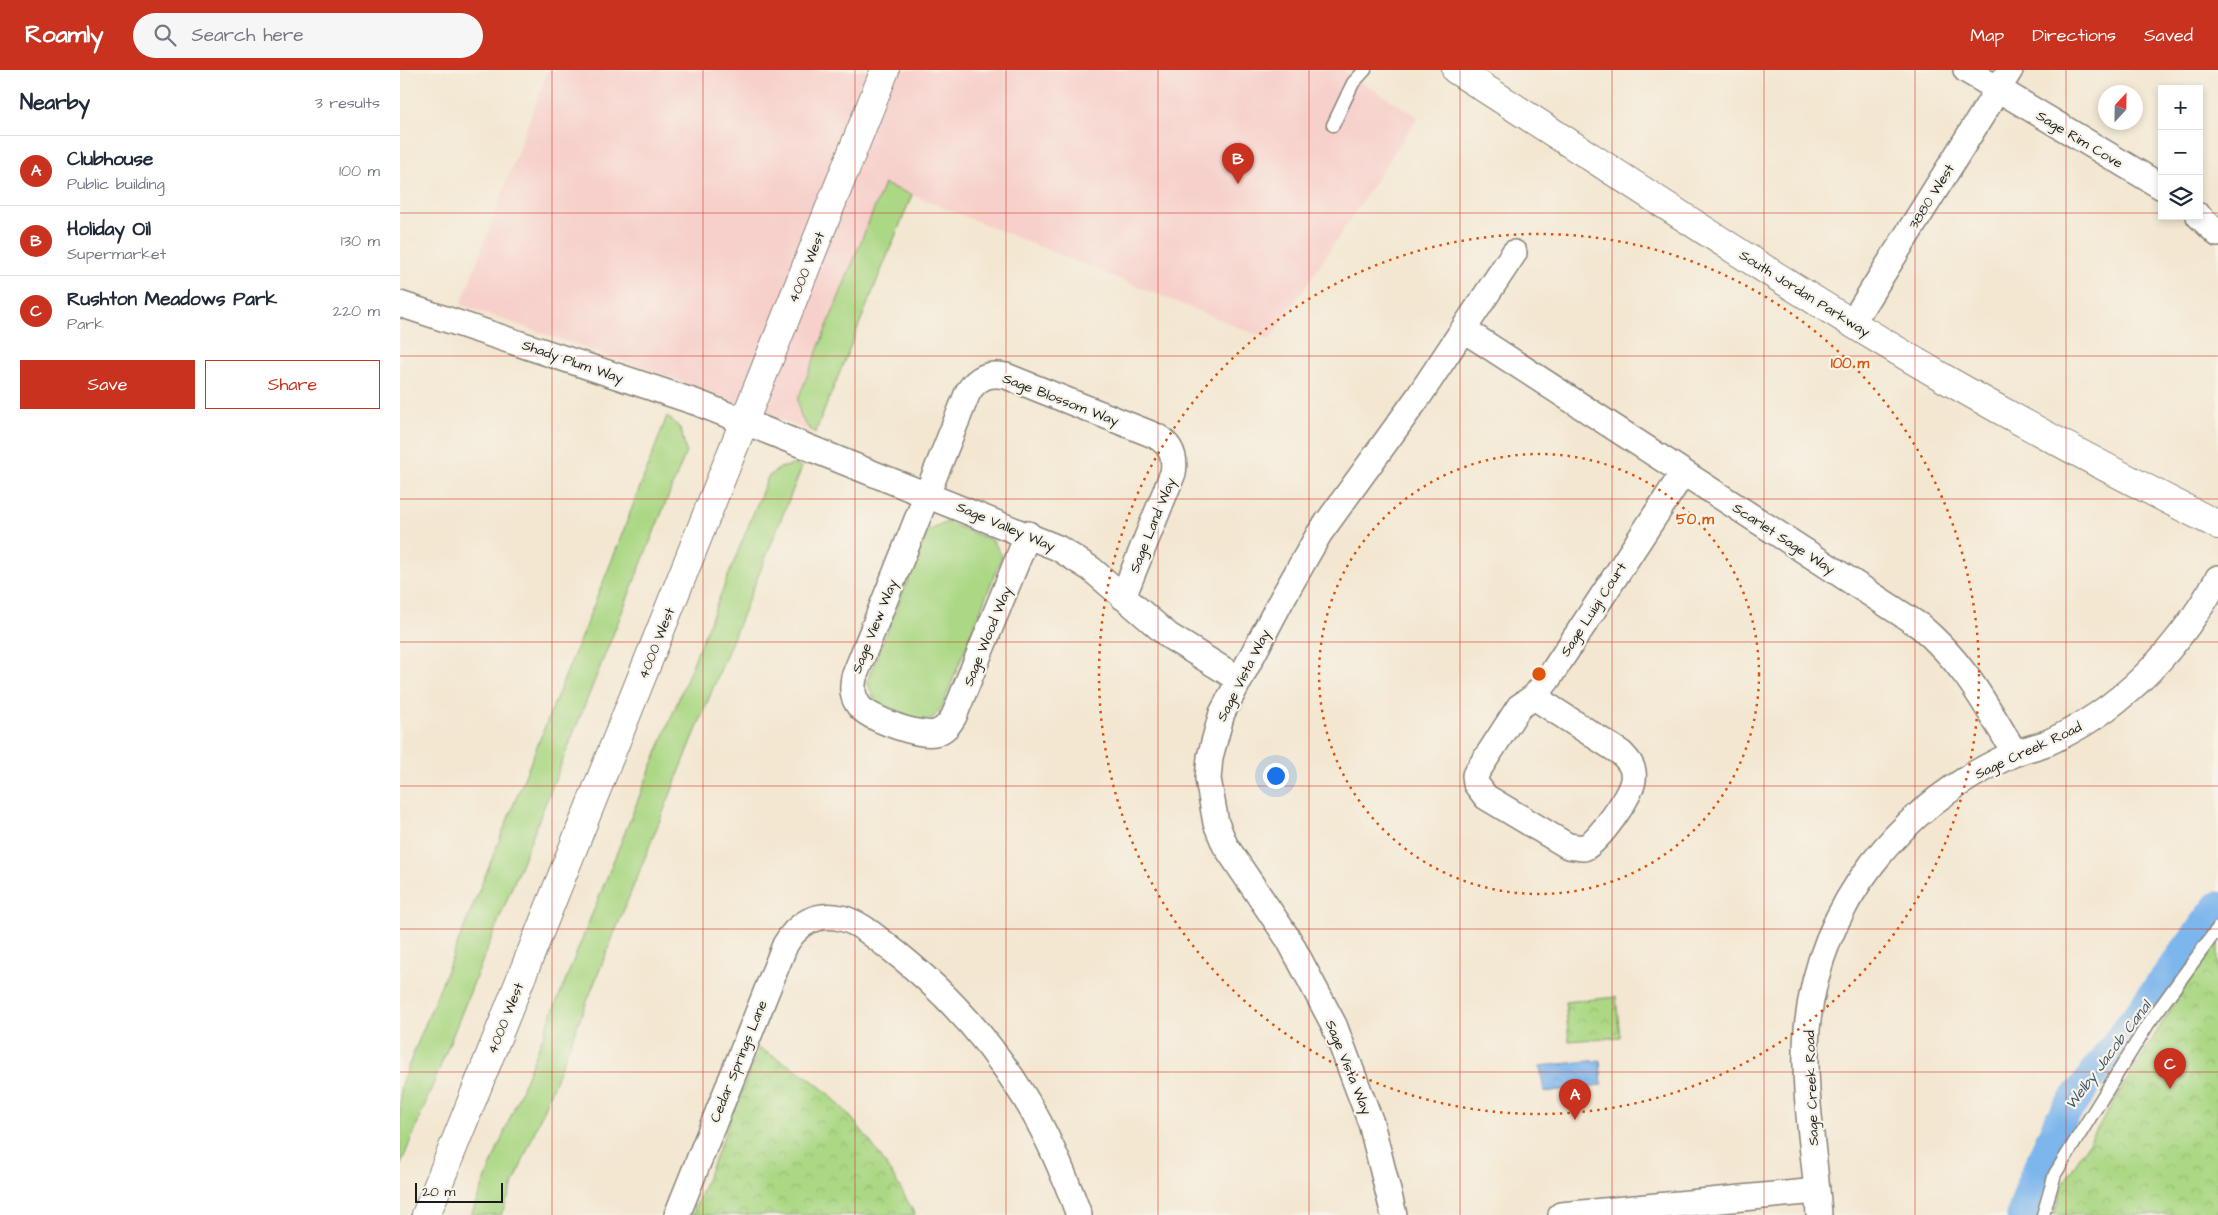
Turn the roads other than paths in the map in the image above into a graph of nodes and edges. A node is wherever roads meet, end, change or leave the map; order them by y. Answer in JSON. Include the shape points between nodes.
{"nodes":[{"id":1,"x":885,"y":70,"type":"edge"},
{"id":2,"x":1365,"y":70,"type":"edge"},
{"id":3,"x":1456,"y":70,"type":"edge"},
{"id":4,"x":1966,"y":70,"type":"edge"},
{"id":5,"x":2004,"y":80,"type":"edge"},
{"id":6,"x":1333,"y":125,"type":"dead end"},
{"id":7,"x":2158,"y":184,"type":"edge"},
{"id":8,"x":2203,"y":220,"type":"edge"},
{"id":9,"x":2218,"y":234,"type":"edge"},
{"id":10,"x":1514,"y":253,"type":"dead end"},
{"id":11,"x":400,"y":304,"type":"edge"},
{"id":12,"x":1852,"y":323,"type":"junction"},
{"id":13,"x":1464,"y":330,"type":"junction"},
{"id":14,"x":745,"y":421,"type":"junction"},
{"id":15,"x":1172,"y":452,"type":"joint"},
{"id":16,"x":1682,"y":473,"type":"junction"},
{"id":17,"x":928,"y":494,"type":"junction"},
{"id":18,"x":2218,"y":525,"type":"edge"},
{"id":19,"x":1028,"y":534,"type":"junction"},
{"id":20,"x":2218,"y":578,"type":"edge"},
{"id":21,"x":1123,"y":597,"type":"junction"},
{"id":22,"x":1240,"y":680,"type":"junction"},
{"id":23,"x":1534,"y":697,"type":"junction"},
{"id":24,"x":938,"y":732,"type":"joint"},
{"id":25,"x":2015,"y":753,"type":"junction"},
{"id":26,"x":2218,"y":928,"type":"edge"},
{"id":27,"x":1818,"y":1203,"type":"edge"},
{"id":28,"x":1671,"y":1210,"type":"edge"},
{"id":29,"x":426,"y":1215,"type":"edge"},
{"id":30,"x":677,"y":1215,"type":"edge"},
{"id":31,"x":1078,"y":1215,"type":"edge"},
{"id":32,"x":1394,"y":1215,"type":"edge"},
{"id":33,"x":1561,"y":1215,"type":"edge"},
{"id":34,"x":2043,"y":1215,"type":"edge"}],
"edges":[{"from":1,"to":14,"type":"main road","name":"4000 West"},
{"from":2,"to":6,"type":"lane","via":[[1353,83]]},
{"from":3,"to":12,"type":"main road","name":"South Jordan Parkway"},
{"from":4,"to":5,"type":"street","name":"Sage Rim Cove"},
{"from":5,"to":7,"type":"street","name":"Sage Rim Cove"},
{"from":5,"to":12,"type":"street","name":"3880 West"},
{"from":8,"to":9,"type":"street"},
{"from":10,"to":13,"type":"street","name":"Sage Vista Way"},
{"from":11,"to":14,"type":"street","name":"Shady Plum Way"},
{"from":12,"to":18,"type":"main road","name":"South Jordan Parkway","via":[[2043,434]]},
{"from":13,"to":16,"type":"street","name":"Scarlet Sage Way"},
{"from":13,"to":22,"type":"street","name":"Sage Vista Way","via":[[1319,534]]},
{"from":14,"to":17,"type":"street","name":"Sage Valley Way"},
{"from":14,"to":29,"type":"main road","name":"4000 West"},
{"from":15,"to":17,"type":"street","name":"Sage Blossom Way","via":[[1166,442],[1156,436],[995,374],[984,376],[968,392]]},
{"from":15,"to":21,"type":"street","name":"Sage Land Way","via":[[1175,462],[1173,473]]},
{"from":16,"to":23,"type":"street","name":"Sage Luigi Court"},
{"from":16,"to":25,"type":"street","name":"Scarlet Sage Way","via":[[1920,626],[1949,652],[1972,682]]},
{"from":17,"to":19,"type":"street","name":"Sage Valley Way"},
{"from":17,"to":24,"type":"street","name":"Sage View Way","via":[[852,688],[860,708],[870,714],[926,735]]},
{"from":19,"to":21,"type":"street","name":"Sage Valley Way","via":[[1074,557]]},
{"from":19,"to":24,"type":"street","name":"Sage Wood Way","via":[[954,716],[948,726]]},
{"from":20,"to":25,"type":"street","name":"Sage Creek Road","via":[[2171,649],[2122,698],[2088,722],[2047,743]]},
{"from":21,"to":22,"type":"street","name":"Sage Valley Way","via":[[1151,623]]},
{"from":22,"to":32,"type":"street","name":"Sage Vista Way","via":[[1222,713],[1210,756],[1208,779],[1216,823],[1224,845],[1288,940],[1334,1026],[1371,1123]]},
{"from":23,"to":23,"type":"street","name":"Sage Luigi Court","via":[[1621,753],[1633,771],[1629,792],[1597,840],[1584,848],[1568,846],[1486,798],[1476,784],[1475,775],[1479,767],[1519,707]]},
{"from":25,"to":27,"type":"street","name":"Sage Creek Road","via":[[1974,775],[1918,813],[1887,844],[1864,874],[1830,936],[1817,976],[1808,1029],[1808,1093]]},
{"from":26,"to":34,"type":"lane","via":[[2148,1024],[2055,1174]]},
{"from":27,"to":28,"type":"street"},
{"from":28,"to":33,"type":"street"},
{"from":30,"to":31,"type":"street","name":"Cedar Springs Lane","via":[[785,946],[796,929],[814,918],[828,916],[862,926],[932,983],[970,1023],[1025,1098],[1048,1139]]}]}
